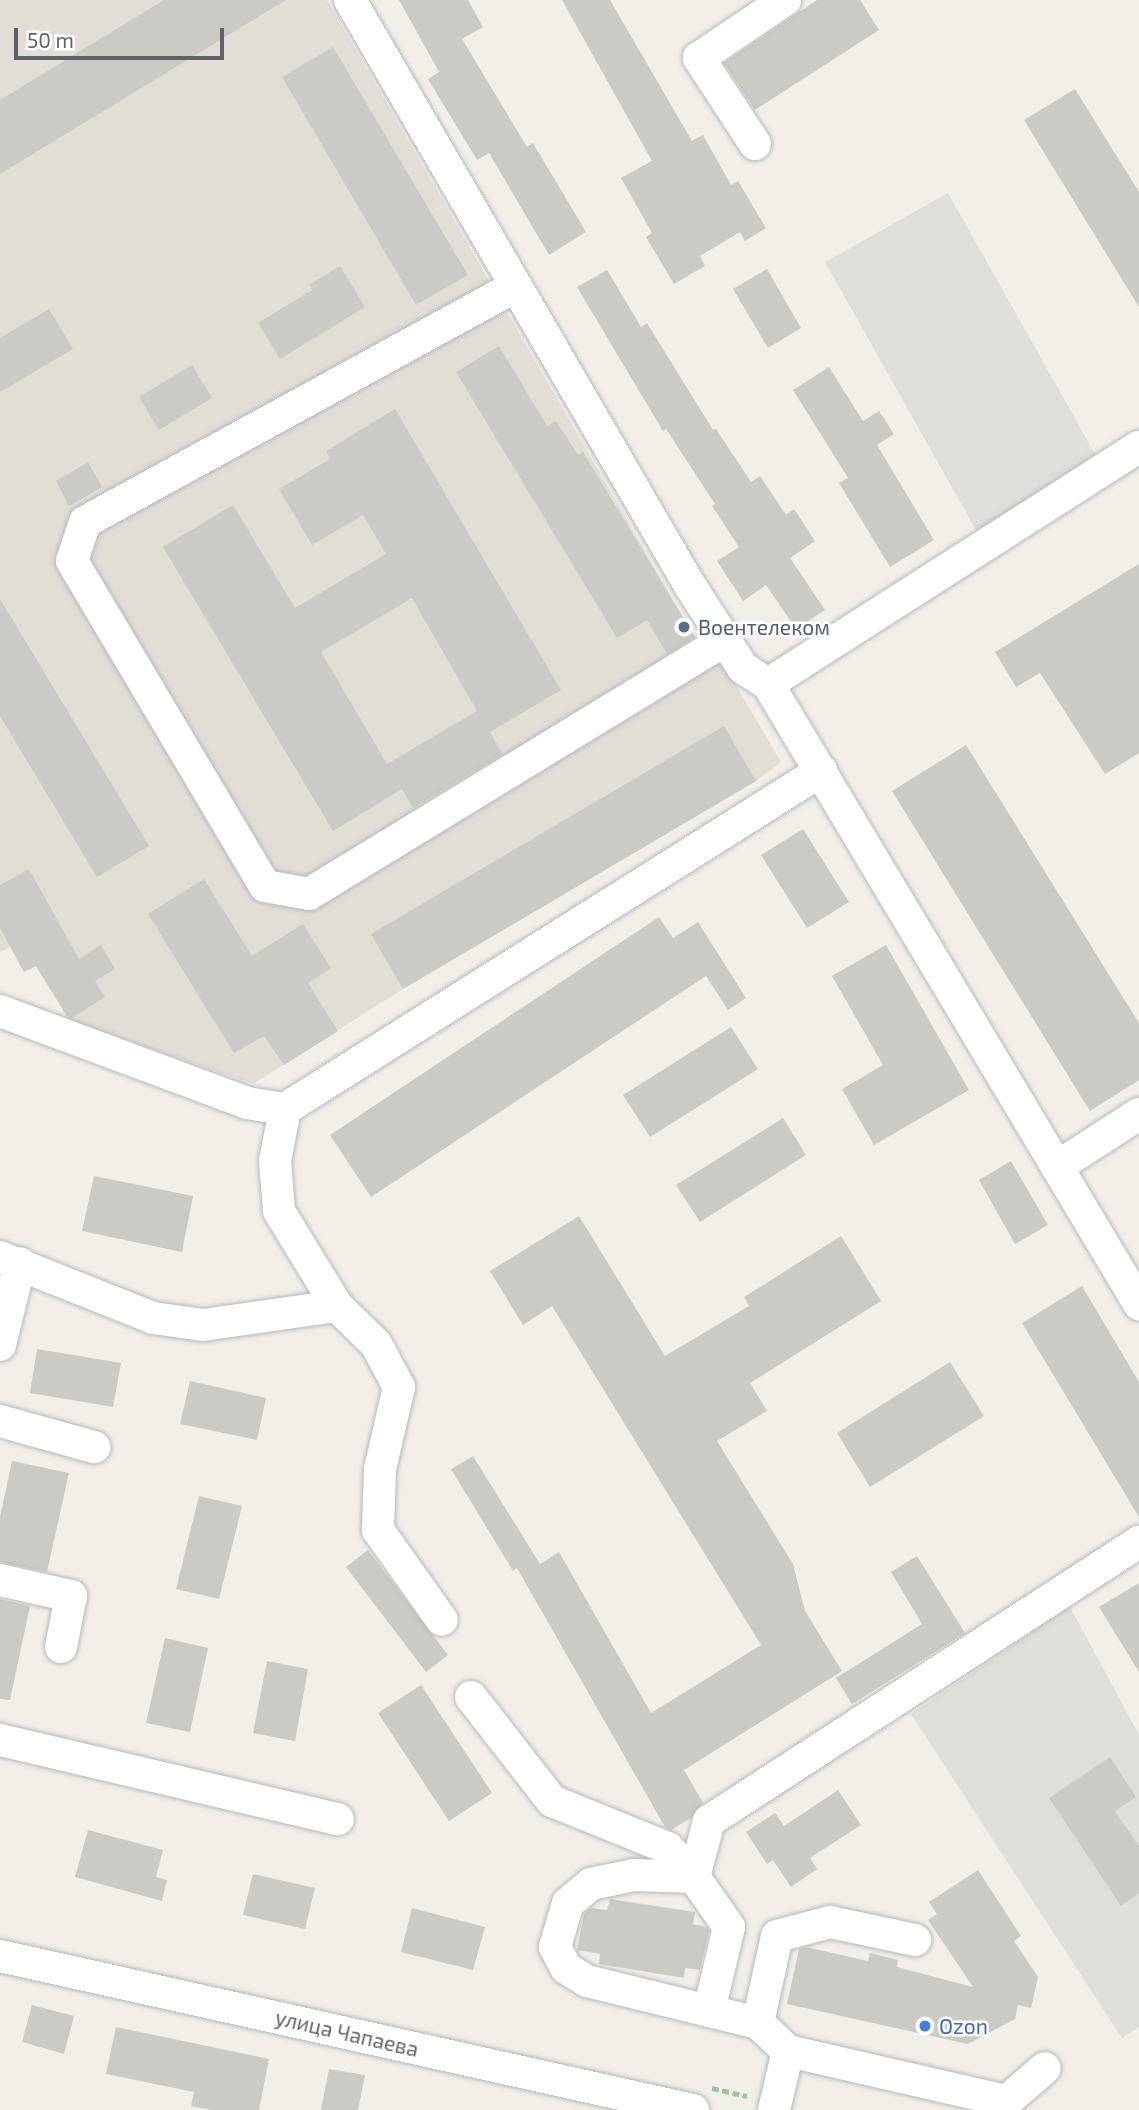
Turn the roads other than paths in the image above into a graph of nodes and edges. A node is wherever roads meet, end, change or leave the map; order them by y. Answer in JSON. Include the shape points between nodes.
{"nodes":[{"id":1,"x":349,"y":0,"type":"edge"},
{"id":2,"x":785,"y":0,"type":"edge"},
{"id":3,"x":755,"y":144,"type":"dead end"},
{"id":4,"x":516,"y":286,"type":"junction"},
{"id":5,"x":1139,"y":447,"type":"edge"},
{"id":6,"x":725,"y":640,"type":"junction"},
{"id":7,"x":768,"y":684,"type":"junction"},
{"id":8,"x":821,"y":771,"type":"junction"},
{"id":9,"x":0,"y":1011,"type":"edge"},
{"id":10,"x":285,"y":1109,"type":"junction"},
{"id":11,"x":1139,"y":1114,"type":"edge"},
{"id":12,"x":1057,"y":1167,"type":"junction"},
{"id":13,"x":10,"y":1260,"type":"edge"},
{"id":14,"x":1139,"y":1304,"type":"edge"},
{"id":15,"x":337,"y":1306,"type":"junction"},
{"id":16,"x":0,"y":1345,"type":"edge"},
{"id":17,"x":0,"y":1421,"type":"edge"},
{"id":18,"x":94,"y":1447,"type":"dead end"},
{"id":19,"x":1139,"y":1542,"type":"edge"},
{"id":20,"x":0,"y":1580,"type":"edge"},
{"id":21,"x":442,"y":1620,"type":"dead end"},
{"id":22,"x":61,"y":1647,"type":"dead end"},
{"id":23,"x":471,"y":1697,"type":"dead end"},
{"id":24,"x":0,"y":1740,"type":"edge"},
{"id":25,"x":338,"y":1819,"type":"dead end"},
{"id":26,"x":694,"y":1877,"type":"junction"},
{"id":27,"x":915,"y":1940,"type":"dead end"},
{"id":28,"x":0,"y":1956,"type":"edge"},
{"id":29,"x":709,"y":2011,"type":"junction"},
{"id":30,"x":758,"y":2023,"type":"junction"},
{"id":31,"x":788,"y":2051,"type":"junction"},
{"id":32,"x":1045,"y":2068,"type":"dead end"},
{"id":33,"x":1005,"y":2106,"type":"edge"},
{"id":34,"x":694,"y":2110,"type":"edge"},
{"id":35,"x":774,"y":2110,"type":"edge"}],
"edges":[{"from":1,"to":4,"type":"street"},
{"from":2,"to":3,"type":"street","via":[[699,58]]},
{"from":4,"to":6,"type":"street"},
{"from":4,"to":6,"type":"street","via":[[85,522],[72,561],[265,886],[309,894]]},
{"from":5,"to":7,"type":"street"},
{"from":6,"to":7,"type":"street","via":[[743,668]]},
{"from":7,"to":8,"type":"street"},
{"from":8,"to":10,"type":"street"},
{"from":8,"to":12,"type":"street"},
{"from":9,"to":10,"type":"street","via":[[247,1103]]},
{"from":10,"to":15,"type":"street","via":[[275,1161],[279,1211]]},
{"from":11,"to":12,"type":"street"},
{"from":12,"to":14,"type":"street"},
{"from":13,"to":15,"type":"street","via":[[153,1318],[203,1325]]},
{"from":13,"to":16,"type":"street"},
{"from":15,"to":21,"type":"street","via":[[376,1344],[398,1387],[380,1469],[378,1530]]},
{"from":17,"to":18,"type":"street"},
{"from":19,"to":26,"type":"street","via":[[709,1821]]},
{"from":20,"to":22,"type":"street","via":[[71,1596]]},
{"from":23,"to":26,"type":"street","via":[[552,1801],[668,1848]]},
{"from":24,"to":25,"type":"street"},
{"from":26,"to":29,"type":"street","via":[[729,1927]]},
{"from":26,"to":29,"type":"street","via":[[634,1875],[591,1884],[568,1902],[555,1947],[566,1968],[587,1981]]},
{"from":27,"to":30,"type":"street","via":[[830,1922],[777,1936]]},
{"from":28,"to":34,"type":"street","name":"улица Чапаева"},
{"from":29,"to":30,"type":"street"},
{"from":30,"to":31,"type":"street"},
{"from":31,"to":33,"type":"street"},
{"from":31,"to":35,"type":"street"},
{"from":32,"to":33,"type":"street"}]}
